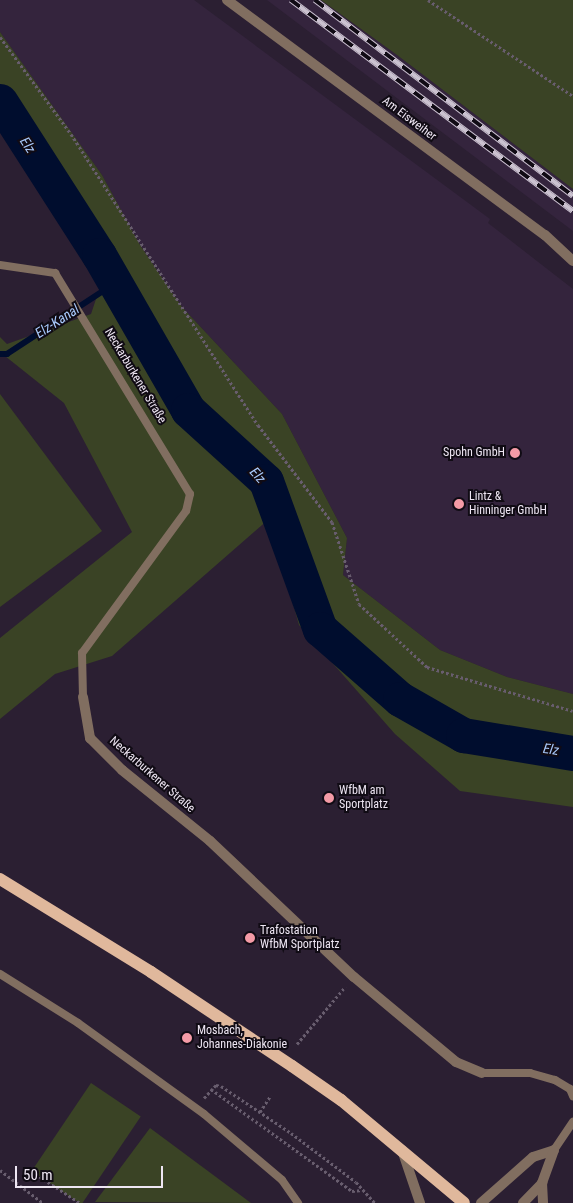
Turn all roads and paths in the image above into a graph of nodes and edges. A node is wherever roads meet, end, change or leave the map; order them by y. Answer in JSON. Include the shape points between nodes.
{"nodes":[{"id":1,"x":227,"y":0,"type":"edge"},
{"id":2,"x":428,"y":0,"type":"edge"},
{"id":3,"x":0,"y":37,"type":"edge"},
{"id":4,"x":573,"y":96,"type":"edge"},
{"id":5,"x":573,"y":261,"type":"edge"},
{"id":6,"x":0,"y":265,"type":"edge"},
{"id":7,"x":83,"y":696,"type":"joint"},
{"id":8,"x":573,"y":712,"type":"edge"},
{"id":9,"x":0,"y":878,"type":"edge"},
{"id":10,"x":0,"y":974,"type":"edge"},
{"id":11,"x":354,"y":977,"type":"junction"},
{"id":12,"x":297,"y":1044,"type":"dead end"},
{"id":13,"x":482,"y":1073,"type":"joint"},
{"id":14,"x":216,"y":1085,"type":"dead end"},
{"id":15,"x":212,"y":1089,"type":"dead end"},
{"id":16,"x":271,"y":1095,"type":"dead end"},
{"id":17,"x":573,"y":1096,"type":"edge"},
{"id":18,"x":260,"y":1112,"type":"junction"},
{"id":19,"x":573,"y":1122,"type":"edge"},
{"id":20,"x":402,"y":1150,"type":"junction"},
{"id":21,"x":554,"y":1150,"type":"junction"},
{"id":22,"x":0,"y":1170,"type":"edge"},
{"id":23,"x":30,"y":1171,"type":"dead end"},
{"id":24,"x":542,"y":1183,"type":"junction"},
{"id":25,"x":363,"y":1190,"type":"junction"},
{"id":26,"x":43,"y":1203,"type":"edge"},
{"id":27,"x":80,"y":1203,"type":"edge"},
{"id":28,"x":298,"y":1203,"type":"edge"},
{"id":29,"x":375,"y":1203,"type":"edge"},
{"id":30,"x":420,"y":1203,"type":"edge"},
{"id":31,"x":464,"y":1203,"type":"edge"},
{"id":32,"x":481,"y":1203,"type":"edge"},
{"id":33,"x":523,"y":1203,"type":"edge"},
{"id":34,"x":542,"y":1203,"type":"edge"}],
"edges":[{"from":1,"to":5,"type":"street","name":"Am Eisweiher","via":[[545,235]]},
{"from":2,"to":4,"type":"path"},
{"from":3,"to":8,"type":"path","via":[[71,134],[258,425],[332,522],[359,604],[427,667]]},
{"from":6,"to":7,"type":"lane","name":"Neckarburkener Straße","via":[[55,273],[190,494],[186,511],[82,653]]},
{"from":7,"to":11,"type":"street","name":"Neckarburkener Straße","via":[[90,738],[122,770],[210,841]]},
{"from":9,"to":20,"type":"main road","via":[[236,1027],[341,1100]]},
{"from":10,"to":28,"type":"lane","via":[[78,1024],[204,1114],[282,1180]]},
{"from":11,"to":12,"type":"path"},
{"from":11,"to":13,"type":"street","name":"Neckarburkener Straße","via":[[456,1062]]},
{"from":13,"to":17,"type":"lane","name":"Neckarburkener Straße","via":[[530,1073],[555,1080],[570,1089]]},
{"from":14,"to":18,"type":"path"},
{"from":15,"to":25,"type":"path","via":[[352,1191]]},
{"from":16,"to":18,"type":"path"},
{"from":18,"to":25,"type":"path"},
{"from":19,"to":21,"type":"lane"},
{"from":20,"to":30,"type":"street"},
{"from":20,"to":31,"type":"main road"},
{"from":21,"to":24,"type":"street"},
{"from":21,"to":32,"type":"street","via":[[533,1157]]},
{"from":22,"to":26,"type":"path"},
{"from":23,"to":27,"type":"path"},
{"from":24,"to":33,"type":"street"},
{"from":24,"to":34,"type":"street"},
{"from":25,"to":29,"type":"path"}]}
